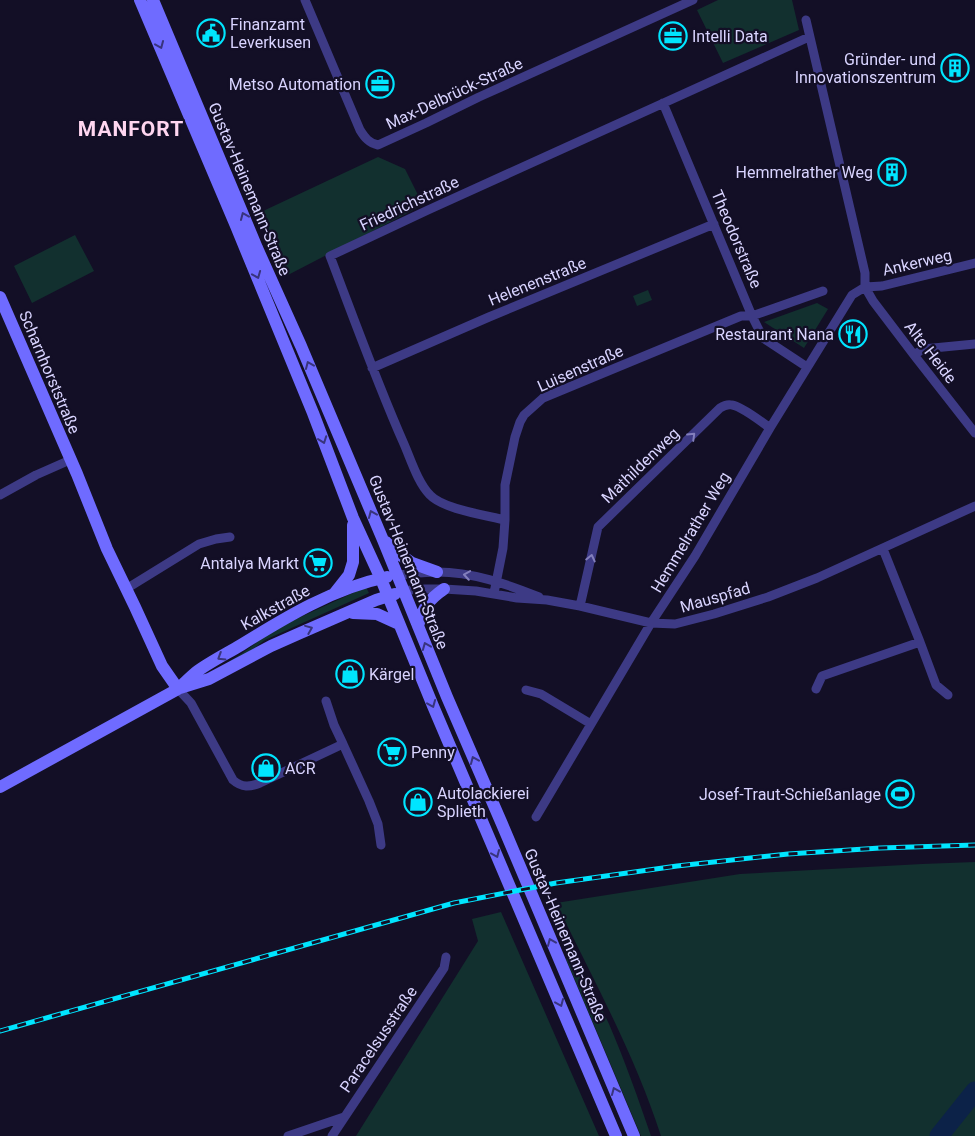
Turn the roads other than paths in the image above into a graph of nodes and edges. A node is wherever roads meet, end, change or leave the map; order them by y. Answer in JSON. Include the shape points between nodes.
{"nodes":[{"id":1,"x":140,"y":0,"type":"edge"},
{"id":2,"x":305,"y":0,"type":"edge"},
{"id":3,"x":693,"y":0,"type":"edge"},
{"id":4,"x":157,"y":4,"type":"edge"},
{"id":5,"x":806,"y":20,"type":"dead end"},
{"id":6,"x":810,"y":37,"type":"junction"},
{"id":7,"x":663,"y":103,"type":"junction"},
{"id":8,"x":714,"y":224,"type":"junction"},
{"id":9,"x":975,"y":264,"type":"edge"},
{"id":10,"x":865,"y":287,"type":"junction"},
{"id":11,"x":823,"y":291,"type":"dead end"},
{"id":12,"x":0,"y":297,"type":"edge"},
{"id":13,"x":752,"y":316,"type":"junction"},
{"id":14,"x":975,"y":344,"type":"edge"},
{"id":15,"x":914,"y":355,"type":"junction"},
{"id":16,"x":807,"y":367,"type":"junction"},
{"id":17,"x":372,"y":368,"type":"junction"},
{"id":18,"x":770,"y":428,"type":"junction"},
{"id":19,"x":975,"y":433,"type":"edge"},
{"id":20,"x":70,"y":460,"type":"junction"},
{"id":21,"x":0,"y":495,"type":"edge"},
{"id":22,"x":975,"y":506,"type":"edge"},
{"id":23,"x":353,"y":518,"type":"junction"},
{"id":24,"x":505,"y":520,"type":"junction"},
{"id":25,"x":230,"y":537,"type":"dead end"},
{"id":26,"x":383,"y":540,"type":"junction"},
{"id":27,"x":883,"y":549,"type":"junction"},
{"id":28,"x":437,"y":572,"type":"junction"},
{"id":29,"x":398,"y":575,"type":"junction"},
{"id":30,"x":381,"y":579,"type":"junction"},
{"id":31,"x":496,"y":582,"type":"junction"},
{"id":32,"x":126,"y":589,"type":"junction"},
{"id":33,"x":444,"y":589,"type":"junction"},
{"id":34,"x":404,"y":591,"type":"junction"},
{"id":35,"x":334,"y":594,"type":"junction"},
{"id":36,"x":494,"y":594,"type":"junction"},
{"id":37,"x":388,"y":596,"type":"junction"},
{"id":38,"x":547,"y":600,"type":"junction"},
{"id":39,"x":580,"y":606,"type":"junction"},
{"id":40,"x":348,"y":613,"type":"junction"},
{"id":41,"x":651,"y":623,"type":"junction"},
{"id":42,"x":399,"y":624,"type":"junction"},
{"id":43,"x":418,"y":626,"type":"junction"},
{"id":44,"x":920,"y":642,"type":"junction"},
{"id":45,"x":178,"y":689,"type":"junction"},
{"id":46,"x":816,"y":689,"type":"dead end"},
{"id":47,"x":526,"y":690,"type":"dead end"},
{"id":48,"x":948,"y":695,"type":"dead end"},
{"id":49,"x":326,"y":701,"type":"dead end"},
{"id":50,"x":591,"y":724,"type":"junction"},
{"id":51,"x":343,"y":744,"type":"junction"},
{"id":52,"x":0,"y":787,"type":"edge"},
{"id":53,"x":536,"y":817,"type":"dead end"},
{"id":54,"x":381,"y":845,"type":"dead end"},
{"id":55,"x":446,"y":957,"type":"dead end"},
{"id":56,"x":344,"y":1117,"type":"junction"},
{"id":57,"x":288,"y":1136,"type":"edge"},
{"id":58,"x":332,"y":1136,"type":"edge"},
{"id":59,"x":616,"y":1136,"type":"edge"},
{"id":60,"x":634,"y":1136,"type":"edge"}],
"edges":[{"from":1,"to":23,"type":"main road","name":"Gustav-Heinemann-Straße","one_way":true,"via":[[248,254]]},
{"from":2,"to":3,"type":"street","name":"Max-Delbrück-Straße","via":[[360,130],[372,144],[378,145]]},
{"from":26,"to":4,"type":"main road","name":"Gustav-Heinemann-Straße","one_way":true,"via":[[257,248]]},
{"from":5,"to":6,"type":"street"},
{"from":6,"to":7,"type":"street","name":"Friedrichstraße"},
{"from":6,"to":10,"type":"street","via":[[865,273]]},
{"from":7,"to":8,"type":"street","name":"Theodorstraße"},
{"from":7,"to":17,"type":"street","name":"Friedrichstraße","via":[[330,256]]},
{"from":8,"to":13,"type":"street","name":"Theodorstraße"},
{"from":8,"to":17,"type":"street","name":"Helenenstraße"},
{"from":9,"to":10,"type":"street","name":"Ankerweg","via":[[882,286]]},
{"from":10,"to":15,"type":"street","name":"Alte Heide"},
{"from":10,"to":16,"type":"street","name":"Hemmelrather Weg","via":[[852,295]]},
{"from":11,"to":13,"type":"street","name":"Luisenstraße"},
{"from":12,"to":20,"type":"main road","name":"Scharnhorststraße"},
{"from":13,"to":16,"type":"street","name":"Theodorstraße","via":[[763,338]]},
{"from":13,"to":24,"type":"street","name":"Luisenstraße","via":[[741,316],[543,398],[524,416],[515,437],[505,484]]},
{"from":14,"to":15,"type":"street","via":[[922,350]]},
{"from":15,"to":19,"type":"street","name":"Alte Heide"},
{"from":16,"to":18,"type":"street","name":"Hemmelrather Weg"},
{"from":17,"to":24,"type":"street","name":"Friedrichstraße","via":[[422,485],[430,495],[451,507]]},
{"from":39,"to":18,"type":"street","name":"Mathildenweg","one_way":true,"via":[[598,527],[720,408],[731,404]]},
{"from":18,"to":41,"type":"street","name":"Hemmelrather Weg","via":[[696,556]]},
{"from":20,"to":21,"type":"street","name":"Scharnhorststraße"},
{"from":20,"to":32,"type":"main road","name":"Scharnhorststraße"},
{"from":22,"to":27,"type":"street","name":"Mauspfad"},
{"from":23,"to":30,"type":"main road","name":"Gustav-Heinemann-Straße"},
{"from":23,"to":35,"type":"main road","via":[[353,562]]},
{"from":24,"to":31,"type":"street","name":"Luisenstraße"},
{"from":25,"to":32,"type":"street","via":[[199,544]]},
{"from":26,"to":28,"type":"main road","via":[[407,560]]},
{"from":26,"to":29,"type":"main road","name":"Gustav-Heinemann-Straße"},
{"from":27,"to":41,"type":"street","name":"Mauspfad","via":[[768,597],[675,624]]},
{"from":27,"to":44,"type":"street"},
{"from":28,"to":29,"type":"street","name":"Mauspfad"},
{"from":31,"to":28,"type":"street","name":"Mauspfad","one_way":true},
{"from":29,"to":30,"type":"main road","name":"Kalkstraße"},
{"from":29,"to":34,"type":"main road","name":"Gustav-Heinemann-Straße"},
{"from":30,"to":35,"type":"main road","name":"Kalkstraße"},
{"from":30,"to":37,"type":"main road","name":"Gustav-Heinemann-Straße"},
{"from":31,"to":36,"type":"street","name":"Luisenstraße"},
{"from":31,"to":38,"type":"street","name":"Mauspfad"},
{"from":32,"to":45,"type":"main road","name":"Scharnhorststraße","via":[[162,666]]},
{"from":33,"to":34,"type":"street","name":"Mauspfad"},
{"from":33,"to":36,"type":"street","name":"Mauspfad"},
{"from":33,"to":43,"type":"main road","via":[[427,604]]},
{"from":34,"to":37,"type":"main road","name":"Kalkstraße"},
{"from":34,"to":43,"type":"main road","name":"Gustav-Heinemann-Straße"},
{"from":35,"to":45,"type":"main road","name":"Kalkstraße","one_way":true,"via":[[254,636],[196,672]]},
{"from":36,"to":38,"type":"street","name":"Mauspfad"},
{"from":37,"to":40,"type":"main road","name":"Kalkstraße"},
{"from":37,"to":42,"type":"main road","name":"Gustav-Heinemann-Straße"},
{"from":38,"to":39,"type":"street","name":"Mauspfad"},
{"from":39,"to":41,"type":"street","name":"Mauspfad"},
{"from":40,"to":42,"type":"main road","via":[[377,614]]},
{"from":45,"to":40,"type":"main road","name":"Kalkstraße","one_way":true,"via":[[209,679],[271,646]]},
{"from":41,"to":50,"type":"street","name":"Hemmelrather Weg"},
{"from":42,"to":59,"type":"main road","name":"Gustav-Heinemann-Straße","one_way":true},
{"from":60,"to":43,"type":"main road","name":"Gustav-Heinemann-Straße","one_way":true},
{"from":44,"to":46,"type":"street","via":[[822,676]]},
{"from":44,"to":48,"type":"street","via":[[936,685]]},
{"from":45,"to":51,"type":"street","via":[[191,703],[238,785],[260,784]]},
{"from":45,"to":52,"type":"main road","name":"Kalkstraße"},
{"from":47,"to":50,"type":"street","via":[[541,694]]},
{"from":49,"to":51,"type":"street"},
{"from":50,"to":53,"type":"street","name":"Hemmelrather Weg"},
{"from":51,"to":54,"type":"street","via":[[369,800],[378,824]]},
{"from":55,"to":56,"type":"street","name":"Paracelsusstraße","via":[[444,968]]},
{"from":56,"to":57,"type":"street"},
{"from":56,"to":58,"type":"street","name":"Paracelsusstraße"}]}
